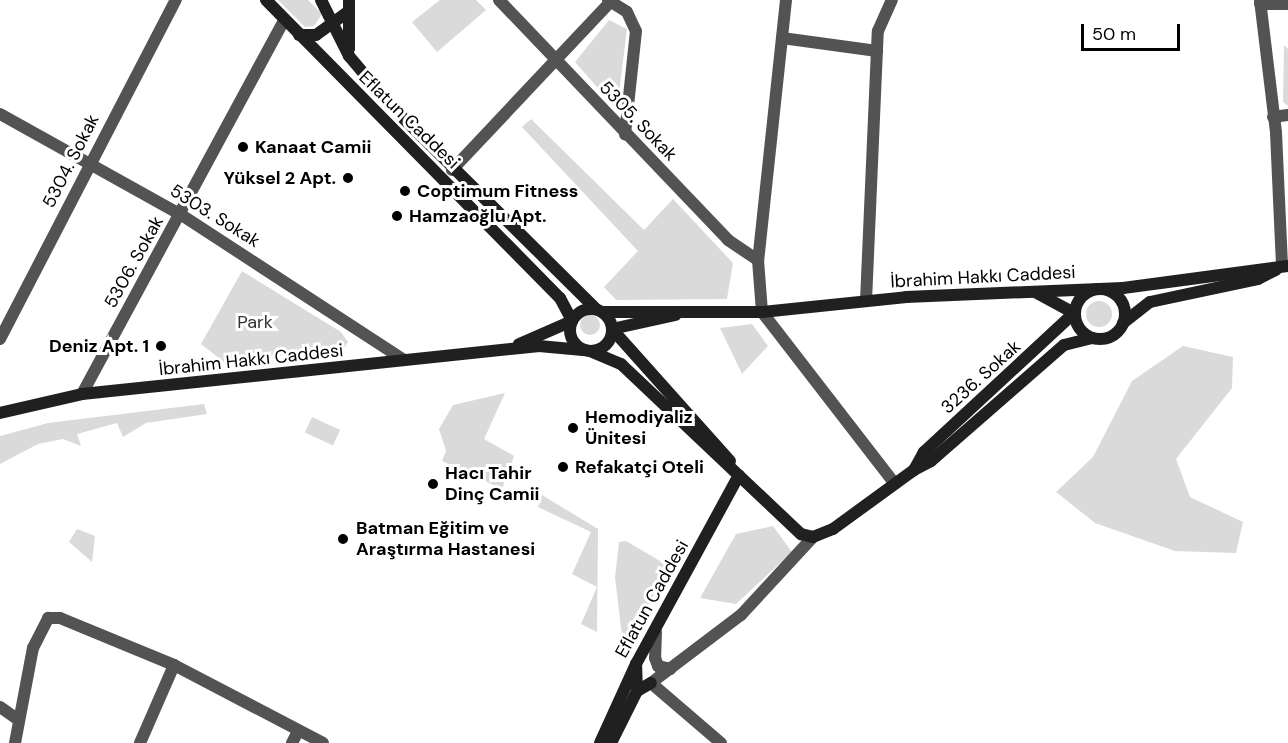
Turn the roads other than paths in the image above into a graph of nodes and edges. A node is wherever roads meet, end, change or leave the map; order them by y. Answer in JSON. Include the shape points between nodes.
{"nodes":[{"id":1,"x":176,"y":0,"type":"edge"},
{"id":2,"x":266,"y":0,"type":"edge"},
{"id":3,"x":321,"y":0,"type":"edge"},
{"id":4,"x":500,"y":0,"type":"edge"},
{"id":5,"x":786,"y":0,"type":"edge"},
{"id":6,"x":892,"y":0,"type":"edge"},
{"id":7,"x":610,"y":1,"type":"edge"},
{"id":8,"x":1260,"y":2,"type":"edge"},
{"id":9,"x":1288,"y":4,"type":"edge"},
{"id":10,"x":349,"y":6,"type":"edge"},
{"id":11,"x":333,"y":18,"type":"junction"},
{"id":12,"x":285,"y":19,"type":"junction"},
{"id":13,"x":299,"y":35,"type":"junction"},
{"id":14,"x":782,"y":38,"type":"junction"},
{"id":15,"x":877,"y":51,"type":"junction"},
{"id":16,"x":349,"y":56,"type":"junction"},
{"id":17,"x":556,"y":62,"type":"junction"},
{"id":18,"x":0,"y":114,"type":"edge"},
{"id":19,"x":1288,"y":116,"type":"edge"},
{"id":20,"x":1273,"y":117,"type":"junction"},
{"id":21,"x":625,"y":134,"type":"junction"},
{"id":22,"x":89,"y":164,"type":"junction"},
{"id":23,"x":452,"y":170,"type":"junction"},
{"id":24,"x":180,"y":214,"type":"junction"},
{"id":25,"x":758,"y":260,"type":"junction"},
{"id":26,"x":1285,"y":266,"type":"edge"},
{"id":27,"x":1095,"y":290,"type":"junction"},
{"id":28,"x":1034,"y":291,"type":"junction"},
{"id":29,"x":866,"y":301,"type":"junction"},
{"id":30,"x":599,"y":311,"type":"junction"},
{"id":31,"x":685,"y":312,"type":"junction"},
{"id":32,"x":762,"y":312,"type":"junction"},
{"id":33,"x":1074,"y":313,"type":"junction"},
{"id":34,"x":572,"y":321,"type":"junction"},
{"id":35,"x":1124,"y":323,"type":"junction"},
{"id":36,"x":612,"y":329,"type":"junction"},
{"id":37,"x":1092,"y":338,"type":"junction"},
{"id":38,"x":0,"y":339,"type":"edge"},
{"id":39,"x":506,"y":350,"type":"junction"},
{"id":40,"x":587,"y":351,"type":"junction"},
{"id":41,"x":404,"y":360,"type":"junction"},
{"id":42,"x":82,"y":394,"type":"junction"},
{"id":43,"x":0,"y":413,"type":"edge"},
{"id":44,"x":914,"y":470,"type":"junction"},
{"id":45,"x":739,"y":475,"type":"junction"},
{"id":46,"x":894,"y":483,"type":"junction"},
{"id":47,"x":813,"y":537,"type":"junction"},
{"id":48,"x":656,"y":632,"type":"junction"},
{"id":49,"x":636,"y":664,"type":"junction"},
{"id":50,"x":174,"y":665,"type":"junction"},
{"id":51,"x":671,"y":669,"type":"junction"},
{"id":52,"x":651,"y":683,"type":"junction"},
{"id":53,"x":637,"y":691,"type":"junction"},
{"id":54,"x":0,"y":708,"type":"edge"},
{"id":55,"x":16,"y":718,"type":"junction"},
{"id":56,"x":295,"y":737,"type":"edge"},
{"id":57,"x":15,"y":743,"type":"edge"},
{"id":58,"x":140,"y":743,"type":"edge"},
{"id":59,"x":323,"y":743,"type":"edge"},
{"id":60,"x":600,"y":743,"type":"edge"},
{"id":61,"x":611,"y":743,"type":"edge"},
{"id":62,"x":722,"y":743,"type":"edge"}],
"edges":[{"from":1,"to":22,"type":"street","name":"5304. Sokak"},
{"from":2,"to":12,"type":"street","name":"Eflatun Caddesi"},
{"from":3,"to":11,"type":"street","name":"Eflatun Caddesi"},
{"from":4,"to":17,"type":"street","name":"5305. Sokak"},
{"from":5,"to":14,"type":"street"},
{"from":6,"to":15,"type":"street","via":[[882,13]]},
{"from":7,"to":17,"type":"street"},
{"from":7,"to":21,"type":"street","via":[[627,12],[636,31]]},
{"from":8,"to":9,"type":"street"},
{"from":8,"to":20,"type":"street"},
{"from":10,"to":11,"type":"street"},
{"from":10,"to":16,"type":"street"},
{"from":11,"to":13,"type":"street","via":[[316,36]]},
{"from":11,"to":16,"type":"street","name":"Eflatun Caddesi"},
{"from":12,"to":13,"type":"street","name":"Eflatun Caddesi"},
{"from":12,"to":24,"type":"street","name":"5306. Sokak"},
{"from":13,"to":34,"type":"street","name":"Eflatun Caddesi","via":[[560,298]]},
{"from":14,"to":15,"type":"street"},
{"from":14,"to":25,"type":"street"},
{"from":15,"to":29,"type":"street"},
{"from":16,"to":23,"type":"street","name":"Eflatun Caddesi"},
{"from":17,"to":21,"type":"street","name":"5305. Sokak"},
{"from":17,"to":23,"type":"street"},
{"from":18,"to":22,"type":"street","name":"5303. Sokak"},
{"from":19,"to":20,"type":"street"},
{"from":20,"to":26,"type":"street"},
{"from":21,"to":25,"type":"street","name":"5305. Sokak","via":[[728,240]]},
{"from":22,"to":24,"type":"street","name":"5303. Sokak"},
{"from":22,"to":38,"type":"street","name":"5304. Sokak"},
{"from":23,"to":30,"type":"street","name":"Eflatun Caddesi"},
{"from":24,"to":41,"type":"street","name":"5303. Sokak"},
{"from":24,"to":42,"type":"street","name":"5306. Sokak"},
{"from":25,"to":32,"type":"street"},
{"from":26,"to":27,"type":"street","name":"İbrahim Hakkı Caddesi"},
{"from":26,"to":35,"type":"street","via":[[1258,279],[1150,302]]},
{"from":27,"to":28,"type":"street","name":"İbrahim Hakkı Caddesi"},
{"from":27,"to":33,"type":"street","via":[[1080,298]]},
{"from":27,"to":35,"type":"street","via":[[1109,291],[1121,301]]},
{"from":28,"to":29,"type":"street","name":"İbrahim Hakkı Caddesi"},
{"from":28,"to":33,"type":"street"},
{"from":29,"to":32,"type":"street","name":"İbrahim Hakkı Caddesi"},
{"from":30,"to":31,"type":"street"},
{"from":30,"to":34,"type":"street","via":[[582,311]]},
{"from":30,"to":36,"type":"street"},
{"from":31,"to":32,"type":"street","name":"İbrahim Hakkı Caddesi"},
{"from":31,"to":36,"type":"street"},
{"from":32,"to":46,"type":"street"},
{"from":33,"to":37,"type":"street","via":[[1078,328]]},
{"from":33,"to":44,"type":"street","name":"3236. Sokak","via":[[924,452]]},
{"from":34,"to":39,"type":"street"},
{"from":34,"to":40,"type":"street","via":[[573,341]]},
{"from":35,"to":37,"type":"street","via":[[1108,338]]},
{"from":36,"to":40,"type":"street","via":[[604,348]]},
{"from":36,"to":45,"type":"street","via":[[720,446]]},
{"from":37,"to":44,"type":"street","name":"3236. Sokak","via":[[1064,345],[931,461]]},
{"from":39,"to":40,"type":"street"},
{"from":39,"to":41,"type":"street","name":"İbrahim Hakkı Caddesi"},
{"from":40,"to":45,"type":"street","via":[[621,363]]},
{"from":41,"to":42,"type":"street","name":"İbrahim Hakkı Caddesi"},
{"from":42,"to":43,"type":"street","name":"İbrahim Hakkı Caddesi"},
{"from":44,"to":46,"type":"street","name":"3236. Sokak"},
{"from":45,"to":47,"type":"street","via":[[801,534]]},
{"from":45,"to":48,"type":"street","name":"Eflatun Caddesi"},
{"from":46,"to":47,"type":"street","name":"3236. Sokak","via":[[834,528]]},
{"from":47,"to":51,"type":"street","via":[[741,615]]},
{"from":48,"to":49,"type":"street","name":"Eflatun Caddesi"},
{"from":48,"to":51,"type":"street","via":[[658,666]]},
{"from":49,"to":53,"type":"street"},
{"from":49,"to":60,"type":"street","name":"Eflatun Caddesi"},
{"from":50,"to":55,"type":"street","via":[[72,621],[48,618],[40,628]]},
{"from":50,"to":56,"type":"street"},
{"from":50,"to":58,"type":"street"},
{"from":51,"to":52,"type":"street"},
{"from":52,"to":53,"type":"street"},
{"from":52,"to":62,"type":"street"},
{"from":53,"to":61,"type":"street"},
{"from":54,"to":55,"type":"street"},
{"from":55,"to":57,"type":"street"},
{"from":56,"to":59,"type":"street"}]}
